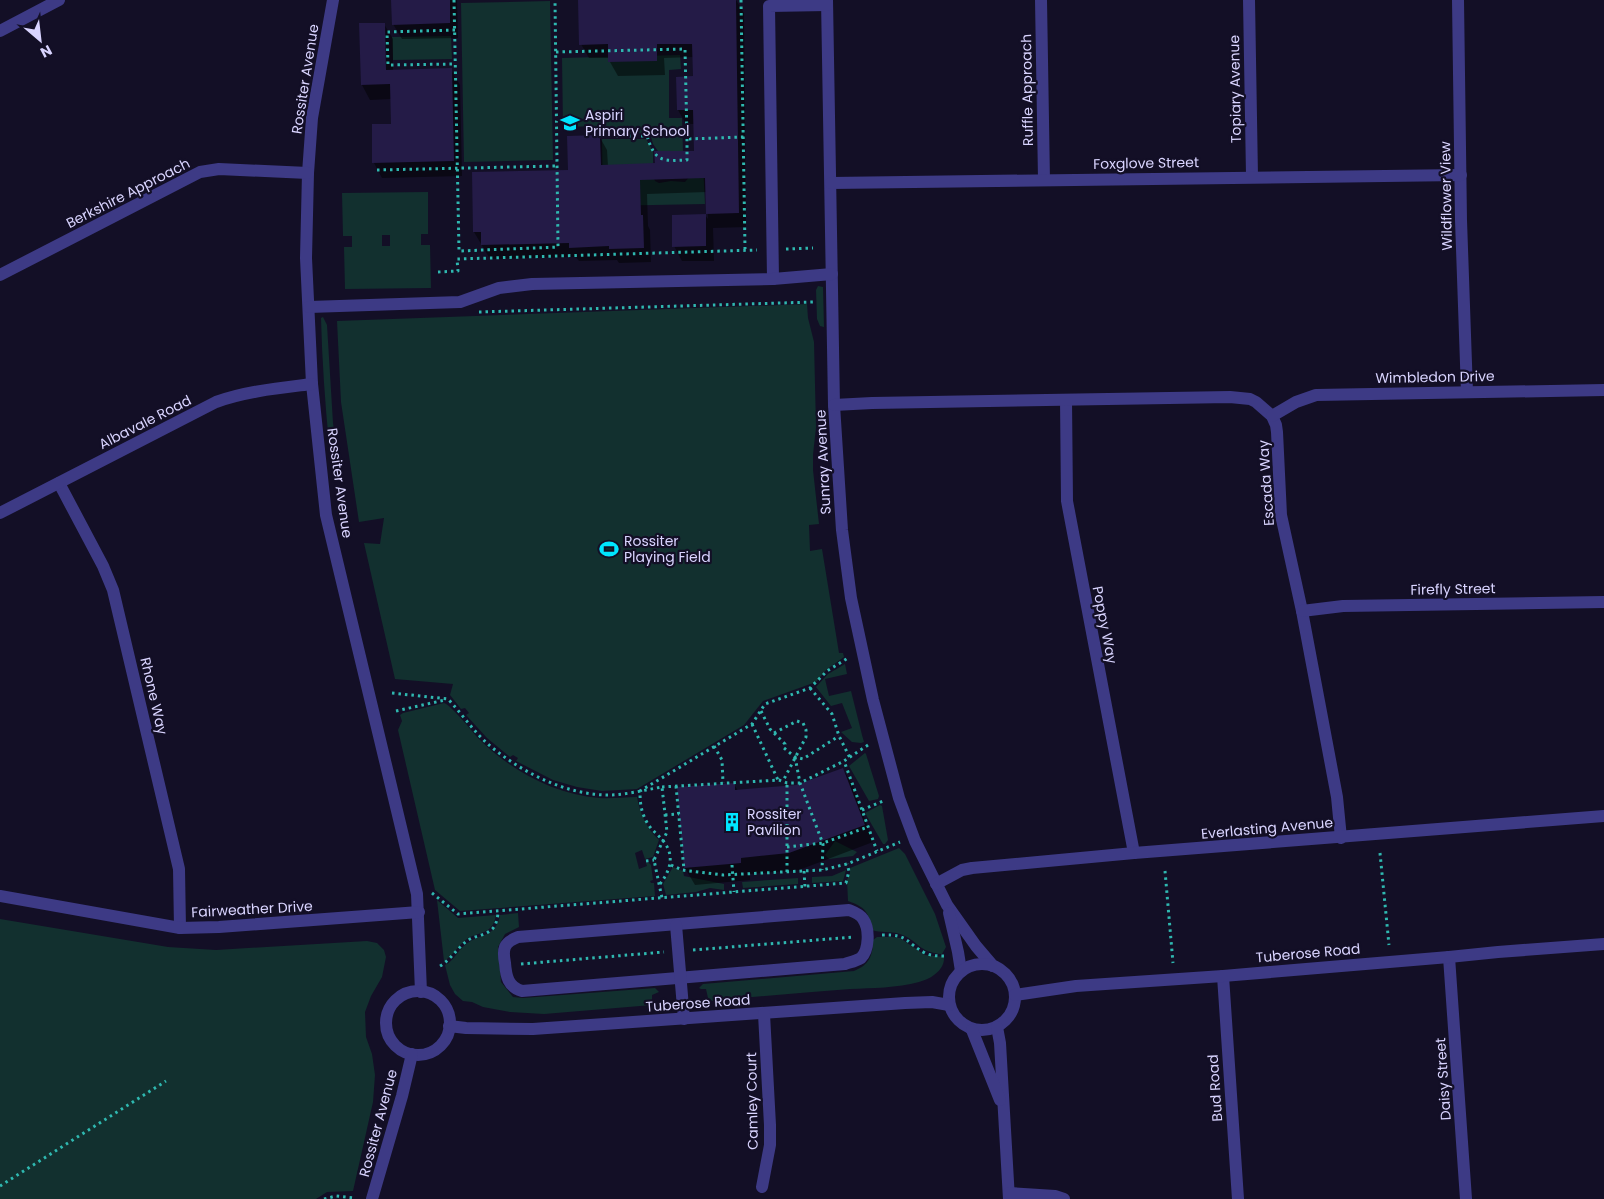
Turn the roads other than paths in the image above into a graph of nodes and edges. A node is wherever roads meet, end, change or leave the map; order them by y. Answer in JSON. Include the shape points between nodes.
{"nodes":[{"id":1,"x":59,"y":0,"type":"edge"},
{"id":2,"x":333,"y":0,"type":"edge"},
{"id":3,"x":1041,"y":0,"type":"edge"},
{"id":4,"x":1249,"y":0,"type":"edge"},
{"id":5,"x":1458,"y":0,"type":"edge"},
{"id":6,"x":827,"y":2,"type":"edge"},
{"id":7,"x":769,"y":3,"type":"edge"},
{"id":8,"x":0,"y":31,"type":"edge"},
{"id":9,"x":308,"y":173,"type":"junction"},
{"id":10,"x":1461,"y":175,"type":"junction"},
{"id":11,"x":1252,"y":176,"type":"junction"},
{"id":12,"x":1044,"y":180,"type":"junction"},
{"id":13,"x":831,"y":183,"type":"junction"},
{"id":14,"x":832,"y":274,"type":"junction"},
{"id":15,"x":0,"y":275,"type":"edge"},
{"id":16,"x":773,"y":279,"type":"junction"},
{"id":17,"x":309,"y":307,"type":"junction"},
{"id":18,"x":312,"y":384,"type":"junction"},
{"id":19,"x":1604,"y":390,"type":"edge"},
{"id":20,"x":1467,"y":392,"type":"junction"},
{"id":21,"x":1066,"y":400,"type":"junction"},
{"id":22,"x":834,"y":405,"type":"junction"},
{"id":23,"x":1272,"y":416,"type":"junction"},
{"id":24,"x":59,"y":483,"type":"junction"},
{"id":25,"x":0,"y":513,"type":"edge"},
{"id":26,"x":1604,"y":602,"type":"edge"},
{"id":27,"x":1302,"y":611,"type":"junction"},
{"id":28,"x":1604,"y":816,"type":"edge"},
{"id":29,"x":1341,"y":838,"type":"junction"},
{"id":30,"x":1134,"y":853,"type":"junction"},
{"id":31,"x":936,"y":884,"type":"junction"},
{"id":32,"x":0,"y":896,"type":"edge"},
{"id":33,"x":947,"y":905,"type":"junction"},
{"id":34,"x":419,"y":912,"type":"junction"},
{"id":35,"x":676,"y":925,"type":"junction"},
{"id":36,"x":180,"y":928,"type":"junction"},
{"id":37,"x":1604,"y":944,"type":"edge"},
{"id":38,"x":1449,"y":957,"type":"junction"},
{"id":39,"x":993,"y":966,"type":"junction"},
{"id":40,"x":961,"y":971,"type":"junction"},
{"id":41,"x":1223,"y":976,"type":"junction"},
{"id":42,"x":681,"y":977,"type":"junction"},
{"id":43,"x":421,"y":992,"type":"junction"},
{"id":44,"x":1015,"y":995,"type":"junction"},
{"id":45,"x":949,"y":1005,"type":"junction"},
{"id":46,"x":764,"y":1014,"type":"junction"},
{"id":47,"x":684,"y":1019,"type":"junction"},
{"id":48,"x":449,"y":1026,"type":"junction"},
{"id":49,"x":998,"y":1027,"type":"junction"},
{"id":50,"x":972,"y":1030,"type":"junction"},
{"id":51,"x":412,"y":1054,"type":"junction"},
{"id":52,"x":1004,"y":1109,"type":"junction"},
{"id":53,"x":762,"y":1188,"type":"dead end"},
{"id":54,"x":1009,"y":1196,"type":"edge"},
{"id":55,"x":372,"y":1199,"type":"edge"},
{"id":56,"x":1064,"y":1199,"type":"edge"},
{"id":57,"x":1238,"y":1199,"type":"edge"},
{"id":58,"x":1466,"y":1199,"type":"edge"}],
"edges":[{"from":1,"to":8,"type":"street"},
{"from":2,"to":9,"type":"street","name":"Rossiter Avenue","via":[[312,118]]},
{"from":3,"to":12,"type":"street","name":"Ruffle Approach"},
{"from":4,"to":11,"type":"street","name":"Topiary Avenue"},
{"from":5,"to":10,"type":"street","name":"Wildflower View"},
{"from":6,"to":7,"type":"street"},
{"from":6,"to":13,"type":"street","name":"Sunray Avenue"},
{"from":7,"to":16,"type":"street"},
{"from":9,"to":15,"type":"street","name":"Berkshire Approach","via":[[220,169],[200,172]]},
{"from":9,"to":17,"type":"street","name":"Rossiter Avenue","via":[[306,258]]},
{"from":10,"to":11,"type":"street","name":"Foxglove Street"},
{"from":10,"to":20,"type":"street","name":"Wildflower View"},
{"from":11,"to":12,"type":"street","name":"Foxglove Street"},
{"from":12,"to":13,"type":"street","name":"Foxglove Street"},
{"from":13,"to":14,"type":"street","name":"Sunray Avenue"},
{"from":14,"to":16,"type":"street"},
{"from":14,"to":22,"type":"street","name":"Sunray Avenue"},
{"from":16,"to":17,"type":"street","via":[[532,284],[498,288],[460,302]]},
{"from":17,"to":18,"type":"street","name":"Rossiter Avenue"},
{"from":18,"to":24,"type":"street","name":"Albavale Road","via":[[228,397]]},
{"from":18,"to":34,"type":"street","name":"Rossiter Avenue","via":[[326,515],[413,873]]},
{"from":19,"to":20,"type":"street","name":"Wimbledon Drive"},
{"from":20,"to":23,"type":"street","name":"Wimbledon Drive","via":[[1316,395]]},
{"from":21,"to":22,"type":"street"},
{"from":21,"to":23,"type":"street","via":[[1241,398],[1256,402]]},
{"from":21,"to":30,"type":"street","name":"Poppy Way","via":[[1067,501]]},
{"from":22,"to":31,"type":"street","name":"Sunray Avenue","via":[[842,530],[855,616],[899,798]]},
{"from":23,"to":27,"type":"street","name":"Escada Way","via":[[1277,432],[1281,514]]},
{"from":24,"to":25,"type":"street","name":"Albavale Road"},
{"from":24,"to":36,"type":"street","name":"Rhone Way","via":[[113,590],[179,869]]},
{"from":26,"to":27,"type":"street","name":"Firefly Street","via":[[1343,606]]},
{"from":27,"to":29,"type":"street","name":"Escada Way","via":[[1337,797]]},
{"from":28,"to":29,"type":"street","name":"Everlasting Avenue"},
{"from":29,"to":30,"type":"street","name":"Everlasting Avenue"},
{"from":30,"to":31,"type":"street","name":"Everlasting Avenue","via":[[972,868]]},
{"from":31,"to":33,"type":"street","name":"Sunray Avenue"},
{"from":32,"to":36,"type":"street","name":"Fairweather Drive"},
{"from":33,"to":39,"type":"street","name":"Sunray Avenue"},
{"from":33,"to":40,"type":"street","name":"Sunray Avenue"},
{"from":34,"to":36,"type":"street","name":"Fairweather Drive"},
{"from":34,"to":43,"type":"street","name":"Rossiter Avenue"},
{"from":35,"to":42,"type":"street"},
{"from":35,"to":42,"type":"street","via":[[518,937],[505,946],[506,976],[516,989],[522,991]]},
{"from":35,"to":42,"type":"street","via":[[849,910],[863,919],[867,936],[867,950],[862,957],[845,964]]},
{"from":37,"to":38,"type":"street","name":"Tuberose Road"},
{"from":38,"to":41,"type":"street","name":"Tuberose Road"},
{"from":38,"to":58,"type":"street","name":"Daisy Street"},
{"from":39,"to":40,"type":"street","via":[[982,964]]},
{"from":39,"to":44,"type":"street","via":[[1009,977]]},
{"from":40,"to":45,"type":"street","via":[[950,986]]},
{"from":41,"to":44,"type":"street","name":"Tuberose Road","via":[[1076,986]]},
{"from":41,"to":57,"type":"street","name":"Bud Road"},
{"from":42,"to":47,"type":"street"},
{"from":43,"to":48,"type":"street","via":[[435,996],[442,1003],[448,1012]]},
{"from":43,"to":51,"type":"street","via":[[397,999],[386,1017],[389,1038],[396,1046]]},
{"from":44,"to":49,"type":"street","via":[[1011,1014]]},
{"from":45,"to":46,"type":"street","name":"Tuberose Road","via":[[905,1002]]},
{"from":45,"to":50,"type":"street","via":[[958,1021]]},
{"from":46,"to":47,"type":"street","name":"Tuberose Road"},
{"from":46,"to":53,"type":"street","name":"Camley Court","via":[[770,1144]]},
{"from":47,"to":48,"type":"street","name":"Tuberose Road","via":[[533,1029]]},
{"from":48,"to":51,"type":"street","via":[[444,1041],[437,1048],[427,1054]]},
{"from":49,"to":50,"type":"street"},
{"from":49,"to":52,"type":"street"},
{"from":50,"to":52,"type":"street"},
{"from":51,"to":55,"type":"street","name":"Rossiter Avenue"},
{"from":52,"to":54,"type":"street"},
{"from":54,"to":56,"type":"street","via":[[1055,1196]]}]}
